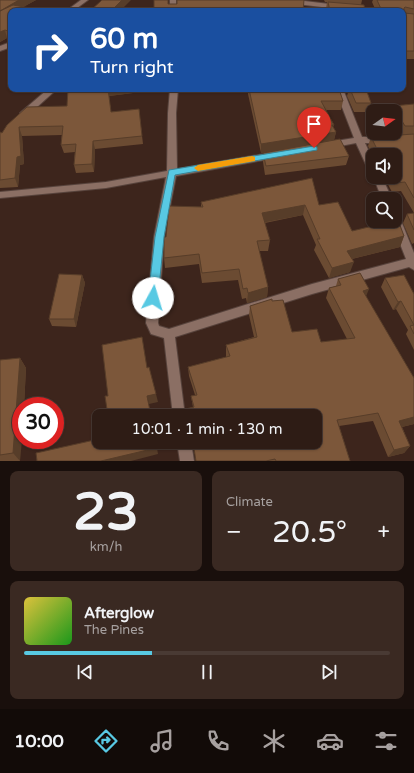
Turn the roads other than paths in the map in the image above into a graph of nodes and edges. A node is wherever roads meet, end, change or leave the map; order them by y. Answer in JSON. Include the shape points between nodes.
{"nodes":[{"id":1,"x":85,"y":0,"type":"edge"},
{"id":2,"x":280,"y":0,"type":"edge"},
{"id":3,"x":73,"y":8,"type":"edge"},
{"id":4,"x":315,"y":8,"type":"edge"},
{"id":5,"x":50,"y":92,"type":"edge"},
{"id":6,"x":174,"y":92,"type":"edge"},
{"id":7,"x":340,"y":92,"type":"edge"},
{"id":8,"x":19,"y":119,"type":"edge"},
{"id":9,"x":359,"y":140,"type":"junction"},
{"id":10,"x":366,"y":140,"type":"edge"},
{"id":11,"x":321,"y":147,"type":"edge"},
{"id":12,"x":284,"y":154,"type":"edge"},
{"id":13,"x":366,"y":154,"type":"edge"},
{"id":14,"x":172,"y":172,"type":"junction"},
{"id":15,"x":0,"y":195,"type":"edge"},
{"id":16,"x":399,"y":228,"type":"edge"},
{"id":17,"x":413,"y":264,"type":"edge"},
{"id":18,"x":169,"y":334,"type":"junction"},
{"id":19,"x":178,"y":409,"type":"edge"},
{"id":20,"x":185,"y":449,"type":"edge"},
{"id":21,"x":187,"y":461,"type":"edge"}],
"edges":[{"from":1,"to":3,"type":"street"},
{"from":2,"to":4,"type":"street"},
{"from":5,"to":8,"type":"street"},
{"from":6,"to":14,"type":"street"},
{"from":7,"to":9,"type":"street"},
{"from":9,"to":10,"type":"street"},
{"from":9,"to":11,"type":"street"},
{"from":9,"to":13,"type":"street"},
{"from":12,"to":14,"type":"street"},
{"from":14,"to":15,"type":"street","via":[[106,184]]},
{"from":14,"to":18,"type":"street","via":[[159,237],[152,313],[155,330]]},
{"from":16,"to":17,"type":"street"},
{"from":17,"to":18,"type":"street","via":[[312,289]]},
{"from":18,"to":19,"type":"street"},
{"from":20,"to":21,"type":"street"}]}
